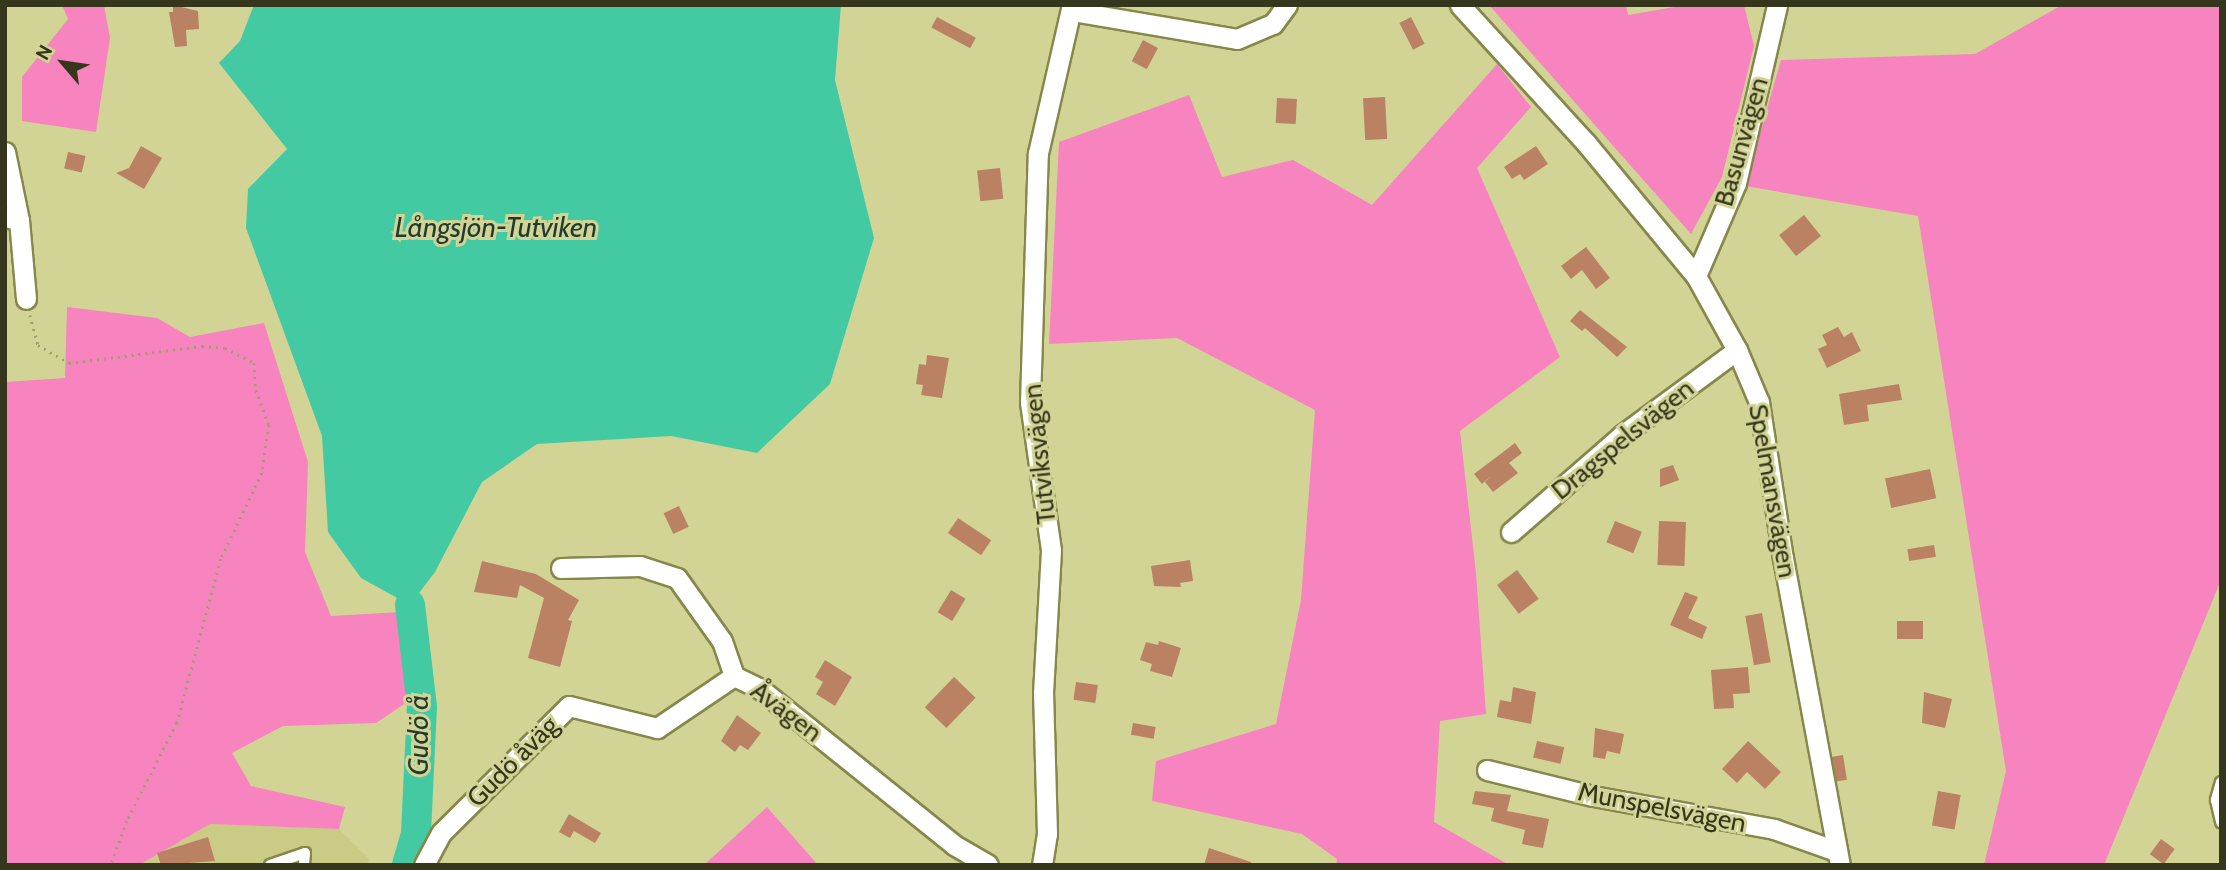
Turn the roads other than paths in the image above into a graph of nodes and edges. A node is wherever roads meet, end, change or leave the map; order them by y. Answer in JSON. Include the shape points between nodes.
{"nodes":[{"id":1,"x":1287,"y":5,"type":"edge"},
{"id":2,"x":1460,"y":5,"type":"edge"},
{"id":3,"x":1777,"y":5,"type":"edge"},
{"id":4,"x":1072,"y":8,"type":"edge"},
{"id":5,"x":5,"y":152,"type":"edge"},
{"id":6,"x":12,"y":219,"type":"edge"},
{"id":7,"x":1696,"y":276,"type":"junction"},
{"id":8,"x":26,"y":299,"type":"road end"},
{"id":9,"x":1737,"y":350,"type":"junction"},
{"id":10,"x":1511,"y":532,"type":"dead end"},
{"id":11,"x":561,"y":568,"type":"dead end"},
{"id":12,"x":734,"y":676,"type":"junction"},
{"id":13,"x":1487,"y":770,"type":"dead end"},
{"id":14,"x":2221,"y":782,"type":"edge"},
{"id":15,"x":2221,"y":822,"type":"edge"},
{"id":16,"x":1838,"y":858,"type":"edge"},
{"id":17,"x":270,"y":865,"type":"edge"},
{"id":18,"x":304,"y":865,"type":"edge"},
{"id":19,"x":424,"y":865,"type":"edge"},
{"id":20,"x":988,"y":865,"type":"edge"},
{"id":21,"x":1042,"y":865,"type":"edge"}],
"edges":[{"from":1,"to":4,"type":"street","via":[[1273,24],[1237,39]]},
{"from":2,"to":7,"type":"street","name":"Spelmansvägen","via":[[1586,143]]},
{"from":3,"to":7,"type":"street","name":"Basunvägen","via":[[1736,183]]},
{"from":4,"to":21,"type":"street","name":"Tutviksvägen","via":[[1037,166],[1030,402],[1051,550],[1043,693],[1047,834]]},
{"from":5,"to":6,"type":"street"},
{"from":6,"to":8,"type":"street"},
{"from":7,"to":9,"type":"street","name":"Spelmansvägen"},
{"from":9,"to":10,"type":"street","name":"Dragspelsvägen","via":[[1622,435]]},
{"from":9,"to":16,"type":"street","name":"Spelmansvägen","via":[[1759,402]]},
{"from":11,"to":12,"type":"street","name":"Åvägen","via":[[640,566],[677,578],[722,641]]},
{"from":12,"to":19,"type":"street","name":"Gudö åväg","via":[[657,728],[569,706],[441,833]]},
{"from":12,"to":20,"type":"street","name":"Åvägen","via":[[759,688],[954,845]]},
{"from":13,"to":16,"type":"street","name":"Munspelsvägen","via":[[1593,796],[1774,829]]},
{"from":14,"to":15,"type":"lane","via":[[2216,800]]},
{"from":17,"to":18,"type":"lane","via":[[306,853]]}]}
